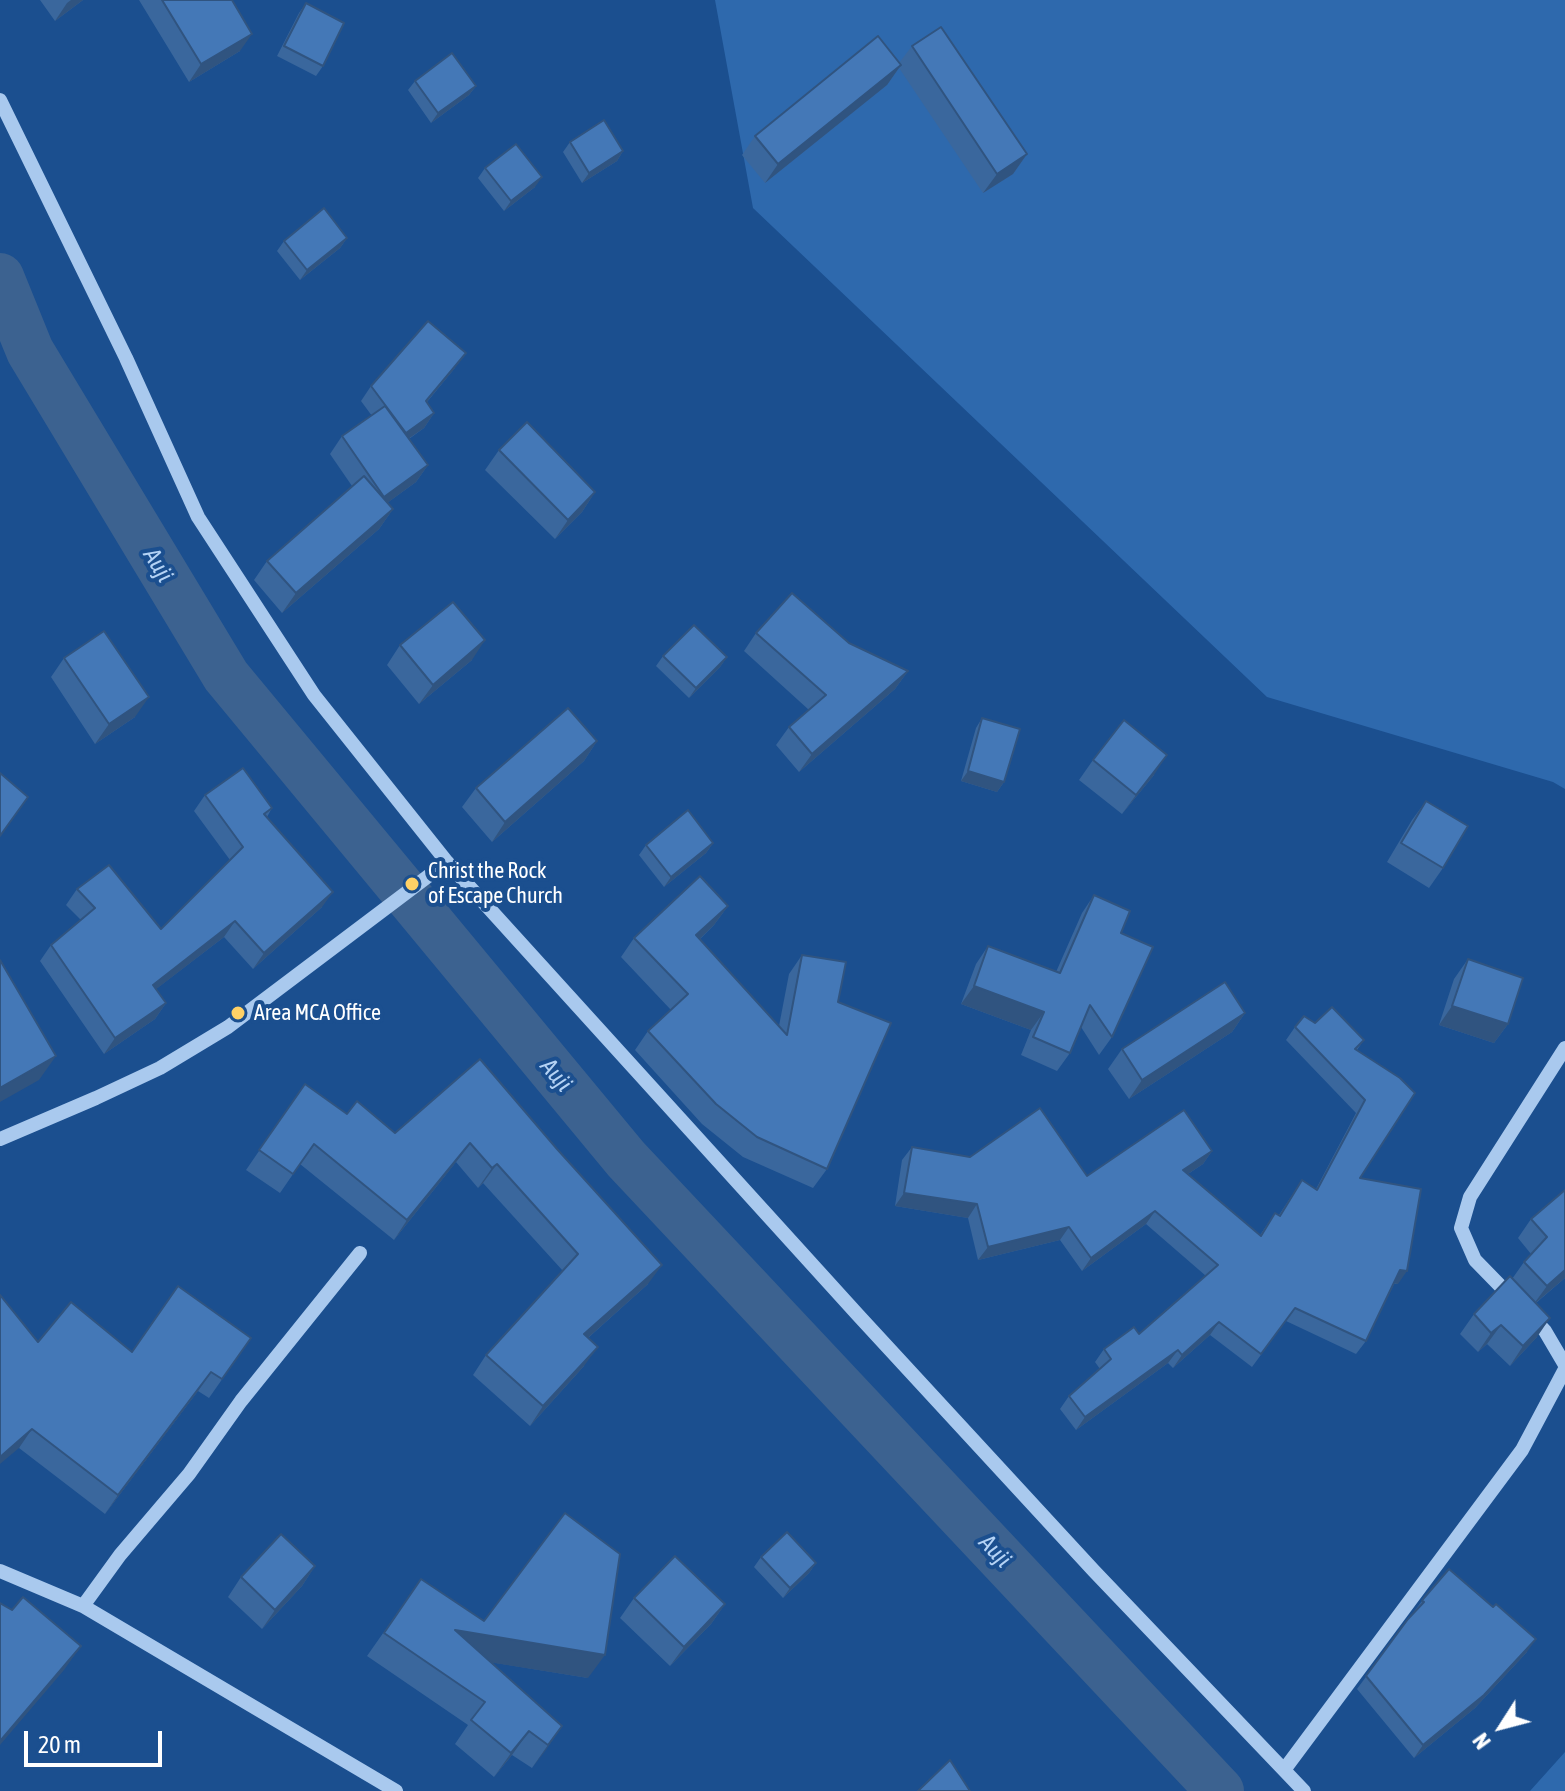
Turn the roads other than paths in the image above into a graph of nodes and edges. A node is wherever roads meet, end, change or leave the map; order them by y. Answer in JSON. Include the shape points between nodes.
{"nodes":[{"id":1,"x":0,"y":100,"type":"edge"},
{"id":2,"x":447,"y":862,"type":"junction"},
{"id":3,"x":1565,"y":1048,"type":"edge"},
{"id":4,"x":0,"y":1139,"type":"edge"},
{"id":5,"x":360,"y":1253,"type":"dead end"},
{"id":6,"x":1565,"y":1367,"type":"edge"},
{"id":7,"x":0,"y":1571,"type":"edge"},
{"id":8,"x":83,"y":1606,"type":"junction"},
{"id":9,"x":1284,"y":1770,"type":"junction"},
{"id":10,"x":396,"y":1791,"type":"edge"},
{"id":11,"x":1304,"y":1791,"type":"edge"}],
"edges":[{"from":1,"to":2,"type":"street","via":[[198,517],[314,695]]},
{"from":2,"to":4,"type":"street","via":[[228,1027],[160,1068]]},
{"from":2,"to":9,"type":"street","via":[[858,1315]]},
{"from":3,"to":6,"type":"street","via":[[1470,1197],[1461,1228],[1475,1260],[1545,1331]]},
{"from":5,"to":8,"type":"street"},
{"from":6,"to":9,"type":"street","via":[[1522,1450]]},
{"from":7,"to":8,"type":"street"},
{"from":8,"to":10,"type":"street"},
{"from":9,"to":11,"type":"street"}]}
